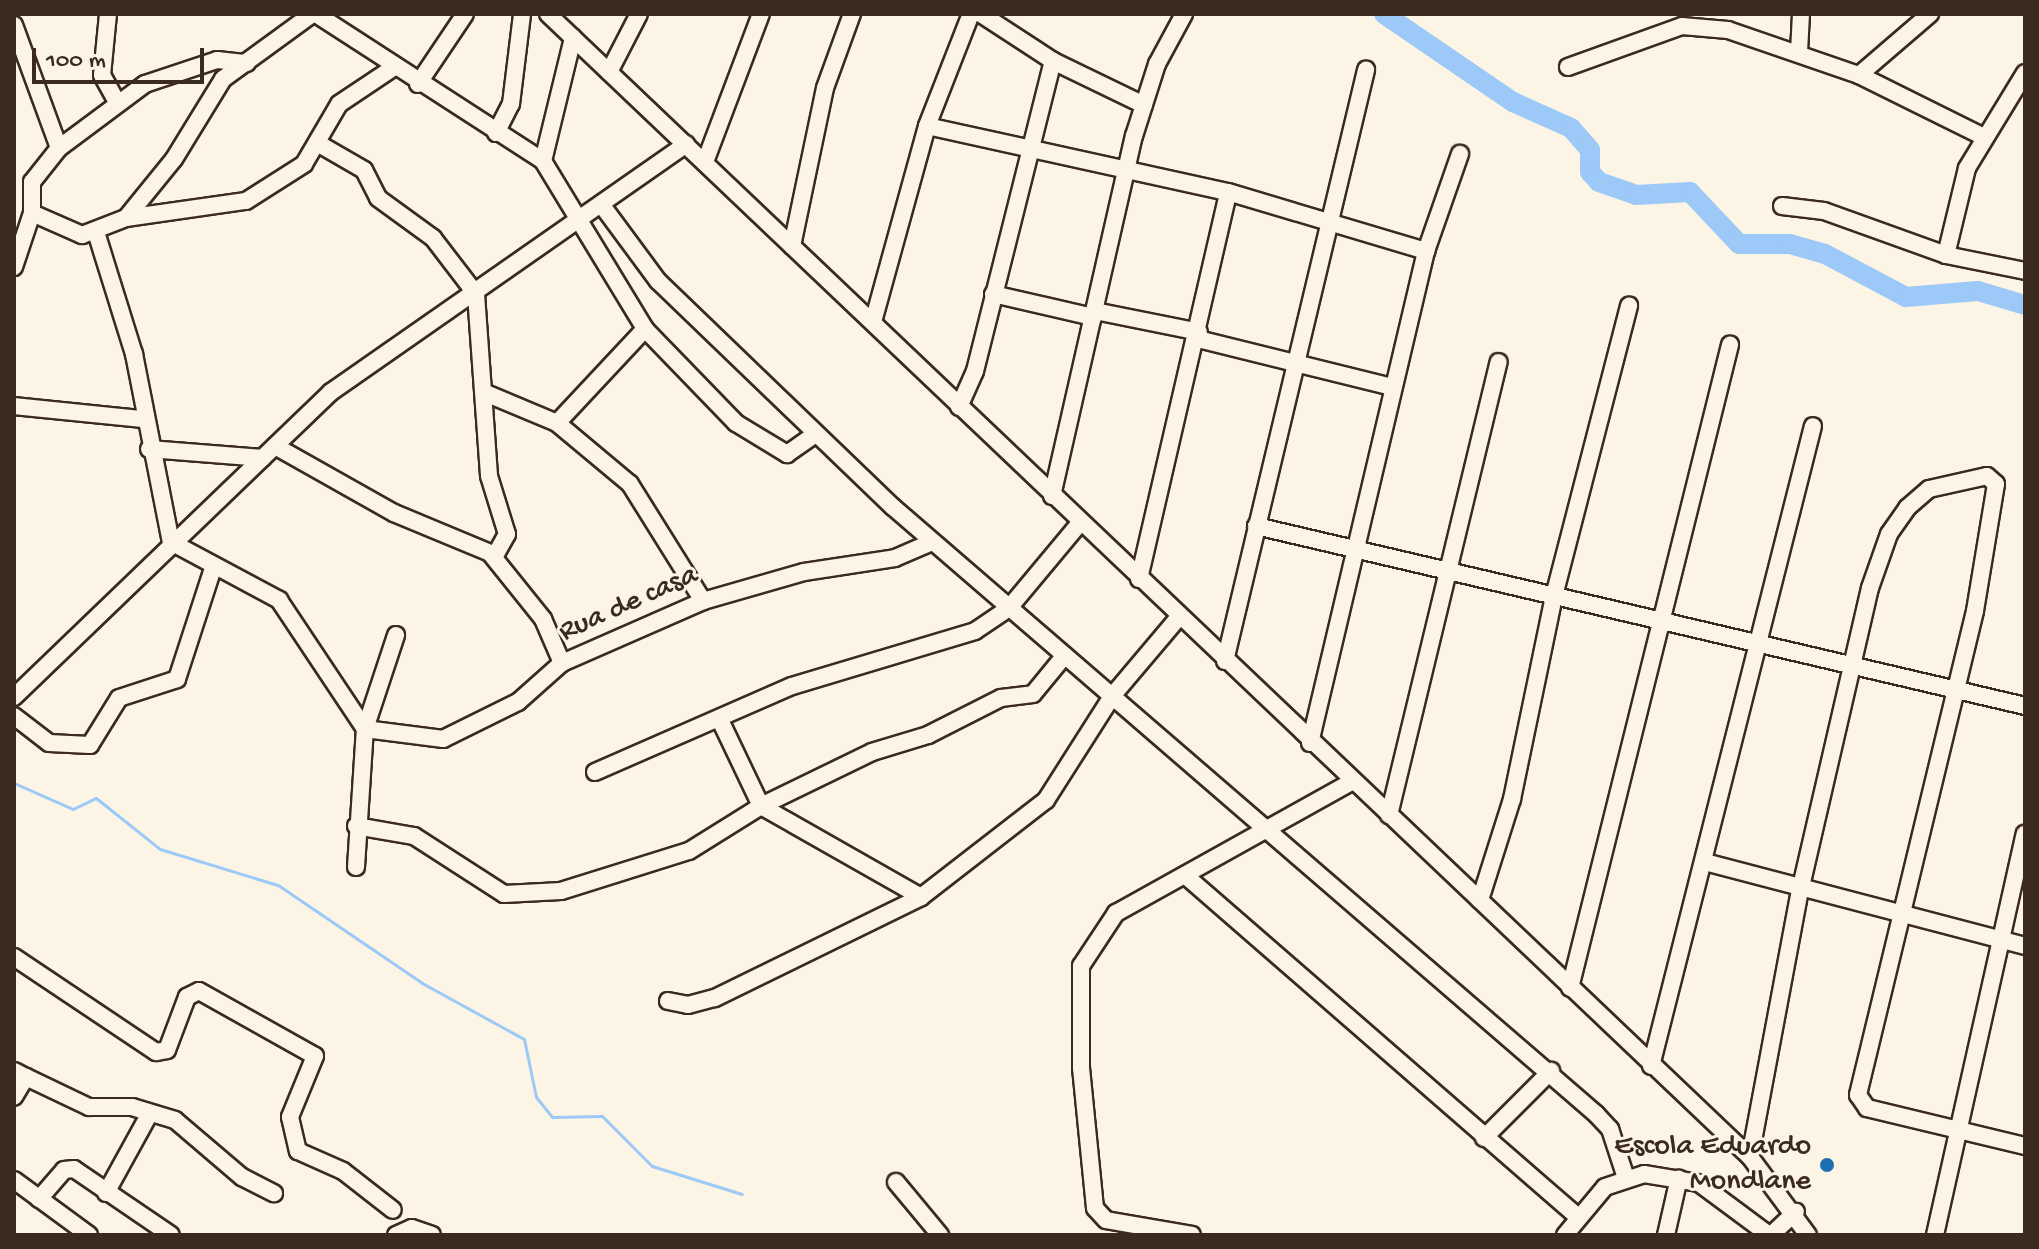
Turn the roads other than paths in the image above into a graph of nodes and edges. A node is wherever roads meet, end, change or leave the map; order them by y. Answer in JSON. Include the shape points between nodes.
{"nodes":[{"id":1,"x":108,"y":14,"type":"edge"},
{"id":2,"x":314,"y":14,"type":"edge"},
{"id":3,"x":465,"y":14,"type":"edge"},
{"id":4,"x":522,"y":14,"type":"edge"},
{"id":5,"x":548,"y":14,"type":"edge"},
{"id":6,"x":639,"y":14,"type":"edge"},
{"id":7,"x":761,"y":14,"type":"edge"},
{"id":8,"x":852,"y":14,"type":"edge"},
{"id":9,"x":971,"y":14,"type":"edge"},
{"id":10,"x":981,"y":14,"type":"edge"},
{"id":11,"x":1184,"y":14,"type":"edge"},
{"id":12,"x":1801,"y":14,"type":"edge"},
{"id":13,"x":1930,"y":14,"type":"edge"},
{"id":14,"x":14,"y":25,"type":"edge"},
{"id":15,"x":573,"y":38,"type":"junction"},
{"id":16,"x":1799,"y":52,"type":"junction"},
{"id":17,"x":1053,"y":61,"type":"junction"},
{"id":18,"x":247,"y":63,"type":"junction"},
{"id":19,"x":1568,"y":67,"type":"dead end"},
{"id":20,"x":393,"y":68,"type":"junction"},
{"id":21,"x":1366,"y":70,"type":"dead end"},
{"id":22,"x":609,"y":72,"type":"junction"},
{"id":23,"x":2025,"y":73,"type":"edge"},
{"id":24,"x":1859,"y":75,"type":"junction"},
{"id":25,"x":418,"y":84,"type":"junction"},
{"id":26,"x":117,"y":102,"type":"junction"},
{"id":27,"x":1144,"y":105,"type":"junction"},
{"id":28,"x":927,"y":126,"type":"junction"},
{"id":29,"x":496,"y":133,"type":"junction"},
{"id":30,"x":1982,"y":136,"type":"junction"},
{"id":31,"x":319,"y":144,"type":"junction"},
{"id":32,"x":686,"y":144,"type":"junction"},
{"id":33,"x":59,"y":148,"type":"junction"},
{"id":34,"x":1027,"y":151,"type":"junction"},
{"id":35,"x":1460,"y":154,"type":"dead end"},
{"id":36,"x":543,"y":161,"type":"junction"},
{"id":37,"x":705,"y":162,"type":"junction"},
{"id":38,"x":1125,"y":175,"type":"junction"},
{"id":39,"x":1228,"y":192,"type":"junction"},
{"id":40,"x":601,"y":204,"type":"junction"},
{"id":41,"x":1782,"y":206,"type":"dead end"},
{"id":42,"x":32,"y":213,"type":"junction"},
{"id":43,"x":126,"y":218,"type":"junction"},
{"id":44,"x":581,"y":218,"type":"junction"},
{"id":45,"x":1326,"y":223,"type":"junction"},
{"id":46,"x":96,"y":232,"type":"junction"},
{"id":47,"x":792,"y":246,"type":"junction"},
{"id":48,"x":1426,"y":251,"type":"junction"},
{"id":49,"x":1946,"y":255,"type":"junction"},
{"id":50,"x":14,"y":267,"type":"edge"},
{"id":51,"x":2025,"y":271,"type":"edge"},
{"id":52,"x":476,"y":294,"type":"junction"},
{"id":53,"x":993,"y":294,"type":"junction"},
{"id":54,"x":1629,"y":306,"type":"dead end"},
{"id":55,"x":1094,"y":314,"type":"junction"},
{"id":56,"x":873,"y":322,"type":"junction"},
{"id":57,"x":645,"y":329,"type":"junction"},
{"id":58,"x":1199,"y":336,"type":"junction"},
{"id":59,"x":1730,"y":345,"type":"dead end"},
{"id":60,"x":1294,"y":362,"type":"junction"},
{"id":61,"x":1499,"y":362,"type":"dead end"},
{"id":62,"x":1392,"y":387,"type":"junction"},
{"id":63,"x":483,"y":392,"type":"junction"},
{"id":64,"x":14,"y":406,"type":"edge"},
{"id":65,"x":959,"y":407,"type":"junction"},
{"id":66,"x":142,"y":419,"type":"junction"},
{"id":67,"x":557,"y":423,"type":"junction"},
{"id":68,"x":1813,"y":426,"type":"dead end"},
{"id":69,"x":816,"y":434,"type":"junction"},
{"id":70,"x":149,"y":449,"type":"junction"},
{"id":71,"x":269,"y":452,"type":"junction"},
{"id":72,"x":1052,"y":496,"type":"junction"},
{"id":73,"x":1079,"y":524,"type":"junction"},
{"id":74,"x":1256,"y":526,"type":"junction"},
{"id":75,"x":171,"y":542,"type":"junction"},
{"id":76,"x":932,"y":542,"type":"junction"},
{"id":77,"x":1357,"y":548,"type":"junction"},
{"id":78,"x":495,"y":556,"type":"junction"},
{"id":79,"x":213,"y":568,"type":"junction"},
{"id":80,"x":1452,"y":574,"type":"junction"},
{"id":81,"x":1139,"y":579,"type":"junction"},
{"id":82,"x":1554,"y":596,"type":"junction"},
{"id":83,"x":703,"y":601,"type":"junction"},
{"id":84,"x":1009,"y":608,"type":"junction"},
{"id":85,"x":1179,"y":617,"type":"junction"},
{"id":86,"x":1657,"y":622,"type":"junction"},
{"id":87,"x":396,"y":635,"type":"dead end"},
{"id":88,"x":1757,"y":645,"type":"junction"},
{"id":89,"x":1065,"y":655,"type":"junction"},
{"id":90,"x":1225,"y":661,"type":"junction"},
{"id":91,"x":562,"y":663,"type":"junction"},
{"id":92,"x":1851,"y":669,"type":"junction"},
{"id":93,"x":1956,"y":690,"type":"junction"},
{"id":94,"x":1113,"y":695,"type":"junction"},
{"id":95,"x":14,"y":697,"type":"edge"},
{"id":96,"x":2025,"y":706,"type":"edge"},
{"id":97,"x":14,"y":716,"type":"edge"},
{"id":98,"x":721,"y":722,"type":"junction"},
{"id":99,"x":365,"y":729,"type":"junction"},
{"id":100,"x":1310,"y":743,"type":"junction"},
{"id":101,"x":595,"y":772,"type":"dead end"},
{"id":102,"x":1353,"y":781,"type":"junction"},
{"id":103,"x":761,"y":806,"type":"junction"},
{"id":104,"x":1389,"y":815,"type":"junction"},
{"id":105,"x":356,"y":826,"type":"junction"},
{"id":106,"x":1275,"y":830,"type":"junction"},
{"id":107,"x":2025,"y":834,"type":"edge"},
{"id":108,"x":1705,"y":862,"type":"junction"},
{"id":109,"x":356,"y":867,"type":"dead end"},
{"id":110,"x":1187,"y":877,"type":"junction"},
{"id":111,"x":1800,"y":891,"type":"junction"},
{"id":112,"x":921,"y":897,"type":"junction"},
{"id":113,"x":1480,"y":900,"type":"junction"},
{"id":114,"x":1904,"y":916,"type":"junction"},
{"id":115,"x":2002,"y":941,"type":"junction"},
{"id":116,"x":2025,"y":946,"type":"edge"},
{"id":117,"x":14,"y":957,"type":"edge"},
{"id":118,"x":1570,"y":988,"type":"junction"},
{"id":119,"x":668,"y":1001,"type":"dead end"},
{"id":120,"x":1651,"y":1066,"type":"junction"},
{"id":121,"x":1551,"y":1071,"type":"junction"},
{"id":122,"x":20,"y":1074,"type":"edge"},
{"id":123,"x":14,"y":1097,"type":"edge"},
{"id":124,"x":150,"y":1113,"type":"junction"},
{"id":125,"x":1962,"y":1131,"type":"junction"},
{"id":126,"x":1484,"y":1138,"type":"junction"},
{"id":127,"x":2025,"y":1146,"type":"edge"},
{"id":128,"x":1750,"y":1157,"type":"junction"},
{"id":129,"x":1626,"y":1178,"type":"junction"},
{"id":130,"x":1679,"y":1178,"type":"junction"},
{"id":131,"x":14,"y":1180,"type":"edge"},
{"id":132,"x":896,"y":1182,"type":"dead end"},
{"id":133,"x":106,"y":1193,"type":"junction"},
{"id":134,"x":274,"y":1193,"type":"dead end"},
{"id":135,"x":39,"y":1199,"type":"junction"},
{"id":136,"x":393,"y":1210,"type":"dead end"},
{"id":137,"x":1796,"y":1212,"type":"junction"},
{"id":138,"x":1572,"y":1229,"type":"edge"},
{"id":139,"x":89,"y":1235,"type":"edge"},
{"id":140,"x":171,"y":1235,"type":"edge"},
{"id":141,"x":396,"y":1235,"type":"edge"},
{"id":142,"x":432,"y":1235,"type":"edge"},
{"id":143,"x":940,"y":1235,"type":"edge"},
{"id":144,"x":1192,"y":1235,"type":"edge"},
{"id":145,"x":1666,"y":1235,"type":"edge"},
{"id":146,"x":1770,"y":1235,"type":"edge"},
{"id":147,"x":1808,"y":1235,"type":"edge"},
{"id":148,"x":1935,"y":1235,"type":"edge"}],
"edges":[{"from":1,"to":26,"type":"street","via":[[102,75]]},
{"from":2,"to":18,"type":"street"},
{"from":2,"to":20,"type":"street"},
{"from":3,"to":25,"type":"street"},
{"from":4,"to":29,"type":"street","via":[[511,104]]},
{"from":5,"to":15,"type":"street"},
{"from":6,"to":22,"type":"street"},
{"from":7,"to":37,"type":"street"},
{"from":8,"to":47,"type":"street","via":[[825,88]]},
{"from":9,"to":28,"type":"street"},
{"from":10,"to":17,"type":"street"},
{"from":11,"to":27,"type":"street"},
{"from":12,"to":16,"type":"street"},
{"from":13,"to":24,"type":"street"},
{"from":14,"to":33,"type":"street"},
{"from":15,"to":22,"type":"street"},
{"from":15,"to":36,"type":"street"},
{"from":16,"to":19,"type":"street","via":[[1692,25]]},
{"from":16,"to":24,"type":"street"},
{"from":17,"to":27,"type":"street"},
{"from":17,"to":34,"type":"street"},
{"from":18,"to":26,"type":"street","via":[[217,60]]},
{"from":18,"to":43,"type":"street","via":[[212,92],[174,159]]},
{"from":20,"to":25,"type":"street"},
{"from":20,"to":31,"type":"street","via":[[339,104]]},
{"from":21,"to":45,"type":"street"},
{"from":22,"to":32,"type":"street"},
{"from":23,"to":30,"type":"street"},
{"from":24,"to":30,"type":"street"},
{"from":25,"to":29,"type":"street"},
{"from":26,"to":33,"type":"street"},
{"from":27,"to":38,"type":"street"},
{"from":28,"to":34,"type":"street"},
{"from":28,"to":56,"type":"street"},
{"from":29,"to":36,"type":"street"},
{"from":30,"to":49,"type":"street","via":[[1954,201]]},
{"from":31,"to":43,"type":"street","via":[[304,164],[246,201]]},
{"from":31,"to":52,"type":"street","via":[[364,170],[378,198],[433,238]]},
{"from":32,"to":37,"type":"street"},
{"from":32,"to":40,"type":"street"},
{"from":33,"to":42,"type":"street","via":[[32,182]]},
{"from":34,"to":38,"type":"street"},
{"from":34,"to":53,"type":"street"},
{"from":35,"to":48,"type":"street"},
{"from":36,"to":44,"type":"street"},
{"from":37,"to":47,"type":"street"},
{"from":38,"to":39,"type":"street"},
{"from":38,"to":55,"type":"street"},
{"from":39,"to":45,"type":"street"},
{"from":39,"to":58,"type":"street"},
{"from":40,"to":44,"type":"street"},
{"from":40,"to":69,"type":"street","via":[[658,281]]},
{"from":41,"to":49,"type":"street","via":[[1824,211]]},
{"from":42,"to":46,"type":"street","via":[[61,230]]},
{"from":42,"to":50,"type":"street"},
{"from":43,"to":46,"type":"street"},
{"from":44,"to":52,"type":"street"},
{"from":44,"to":57,"type":"street"},
{"from":45,"to":48,"type":"street"},
{"from":45,"to":60,"type":"street"},
{"from":46,"to":66,"type":"street","via":[[134,354]]},
{"from":47,"to":56,"type":"street"},
{"from":48,"to":62,"type":"street"},
{"from":49,"to":51,"type":"street"},
{"from":52,"to":63,"type":"street"},
{"from":52,"to":71,"type":"street","via":[[331,392]]},
{"from":53,"to":55,"type":"street"},
{"from":53,"to":65,"type":"street"},
{"from":54,"to":82,"type":"street"},
{"from":55,"to":58,"type":"street"},
{"from":55,"to":72,"type":"street"},
{"from":56,"to":65,"type":"street"},
{"from":57,"to":67,"type":"street"},
{"from":57,"to":69,"type":"street","via":[[709,398],[776,451],[796,453]]},
{"from":58,"to":60,"type":"street"},
{"from":58,"to":81,"type":"street"},
{"from":59,"to":86,"type":"street"},
{"from":60,"to":62,"type":"street"},
{"from":60,"to":74,"type":"street"},
{"from":61,"to":80,"type":"street"},
{"from":62,"to":77,"type":"street"},
{"from":63,"to":67,"type":"street"},
{"from":63,"to":78,"type":"street","via":[[489,476],[507,528]]},
{"from":64,"to":66,"type":"street"},
{"from":65,"to":72,"type":"street"},
{"from":66,"to":70,"type":"street"},
{"from":67,"to":83,"type":"street","via":[[642,498]]},
{"from":68,"to":88,"type":"street"},
{"from":69,"to":76,"type":"street"},
{"from":70,"to":71,"type":"street"},
{"from":70,"to":75,"type":"street"},
{"from":71,"to":75,"type":"street"},
{"from":71,"to":78,"type":"street"},
{"from":72,"to":73,"type":"street"},
{"from":73,"to":81,"type":"street"},
{"from":73,"to":84,"type":"street"},
{"from":74,"to":77,"type":"street"},
{"from":74,"to":90,"type":"street"},
{"from":75,"to":79,"type":"street"},
{"from":75,"to":95,"type":"street"},
{"from":76,"to":83,"type":"street","name":"Rua de casa","via":[[895,558],[804,572]]},
{"from":76,"to":84,"type":"street"},
{"from":77,"to":80,"type":"street"},
{"from":77,"to":100,"type":"street"},
{"from":78,"to":91,"type":"street","via":[[546,625]]},
{"from":79,"to":97,"type":"street","via":[[177,679],[119,698],[90,745],[49,743]]},
{"from":79,"to":99,"type":"street","via":[[279,600]]},
{"from":80,"to":82,"type":"street"},
{"from":80,"to":104,"type":"street"},
{"from":81,"to":85,"type":"street"},
{"from":82,"to":86,"type":"street"},
{"from":82,"to":113,"type":"street","via":[[1512,799]]},
{"from":83,"to":91,"type":"street","name":"Rua de casa"},
{"from":84,"to":89,"type":"street"},
{"from":84,"to":98,"type":"street","via":[[975,631],[792,686]]},
{"from":85,"to":90,"type":"street"},
{"from":85,"to":94,"type":"street"},
{"from":86,"to":88,"type":"street"},
{"from":86,"to":118,"type":"street"},
{"from":87,"to":99,"type":"street"},
{"from":88,"to":92,"type":"street"},
{"from":88,"to":108,"type":"street"},
{"from":89,"to":94,"type":"street"},
{"from":89,"to":103,"type":"street","via":[[1033,694],[986,704]]},
{"from":90,"to":100,"type":"street"},
{"from":91,"to":99,"type":"street","name":"Rua de casa","via":[[518,702],[443,739]]},
{"from":92,"to":93,"type":"street"},
{"from":92,"to":93,"type":"street","via":[[1889,534],[1929,489],[1987,476],[1996,484]]},
{"from":92,"to":111,"type":"street"},
{"from":93,"to":96,"type":"street"},
{"from":93,"to":114,"type":"street"},
{"from":94,"to":106,"type":"street"},
{"from":94,"to":112,"type":"street","via":[[1046,800]]},
{"from":98,"to":101,"type":"street"},
{"from":98,"to":103,"type":"street"},
{"from":99,"to":105,"type":"street"},
{"from":100,"to":102,"type":"street"},
{"from":102,"to":104,"type":"street"},
{"from":102,"to":106,"type":"street"},
{"from":103,"to":105,"type":"street","via":[[689,851],[541,895],[493,890],[414,836]]},
{"from":103,"to":112,"type":"street"},
{"from":104,"to":113,"type":"street"},
{"from":105,"to":109,"type":"street"},
{"from":106,"to":110,"type":"street"},
{"from":106,"to":121,"type":"street"},
{"from":107,"to":115,"type":"street"},
{"from":108,"to":111,"type":"street"},
{"from":108,"to":120,"type":"street"},
{"from":110,"to":126,"type":"street"},
{"from":110,"to":144,"type":"street","via":[[1126,906],[1103,927],[1081,966],[1080,1038],[1099,1215]]},
{"from":111,"to":114,"type":"street"},
{"from":111,"to":128,"type":"street"},
{"from":112,"to":119,"type":"street","via":[[715,998],[688,1005]]},
{"from":113,"to":118,"type":"street"},
{"from":114,"to":115,"type":"street"},
{"from":114,"to":125,"type":"street","via":[[1860,1104]]},
{"from":115,"to":116,"type":"street"},
{"from":115,"to":125,"type":"street"},
{"from":117,"to":136,"type":"street","via":[[156,1052],[167,1050],[187,997],[199,991],[315,1056],[290,1117],[298,1151],[343,1171]]},
{"from":118,"to":120,"type":"street"},
{"from":120,"to":128,"type":"street"},
{"from":121,"to":126,"type":"street"},
{"from":121,"to":129,"type":"street","via":[[1610,1129]]},
{"from":122,"to":123,"type":"street"},
{"from":122,"to":124,"type":"street","via":[[89,1107]]},
{"from":124,"to":133,"type":"street"},
{"from":124,"to":134,"type":"street","via":[[182,1124],[242,1177]]},
{"from":125,"to":127,"type":"street"},
{"from":125,"to":148,"type":"street"},
{"from":126,"to":138,"type":"street"},
{"from":128,"to":137,"type":"street"},
{"from":129,"to":130,"type":"street"},
{"from":129,"to":138,"type":"street","via":[[1605,1187]]},
{"from":130,"to":145,"type":"street"},
{"from":130,"to":146,"type":"street","via":[[1699,1183]]},
{"from":131,"to":135,"type":"street"},
{"from":132,"to":143,"type":"street"},
{"from":133,"to":135,"type":"street","via":[[68,1169]]},
{"from":133,"to":140,"type":"street"},
{"from":135,"to":139,"type":"street"},
{"from":137,"to":146,"type":"street"},
{"from":137,"to":147,"type":"street"},
{"from":141,"to":142,"type":"street","via":[[412,1228]]}]}
